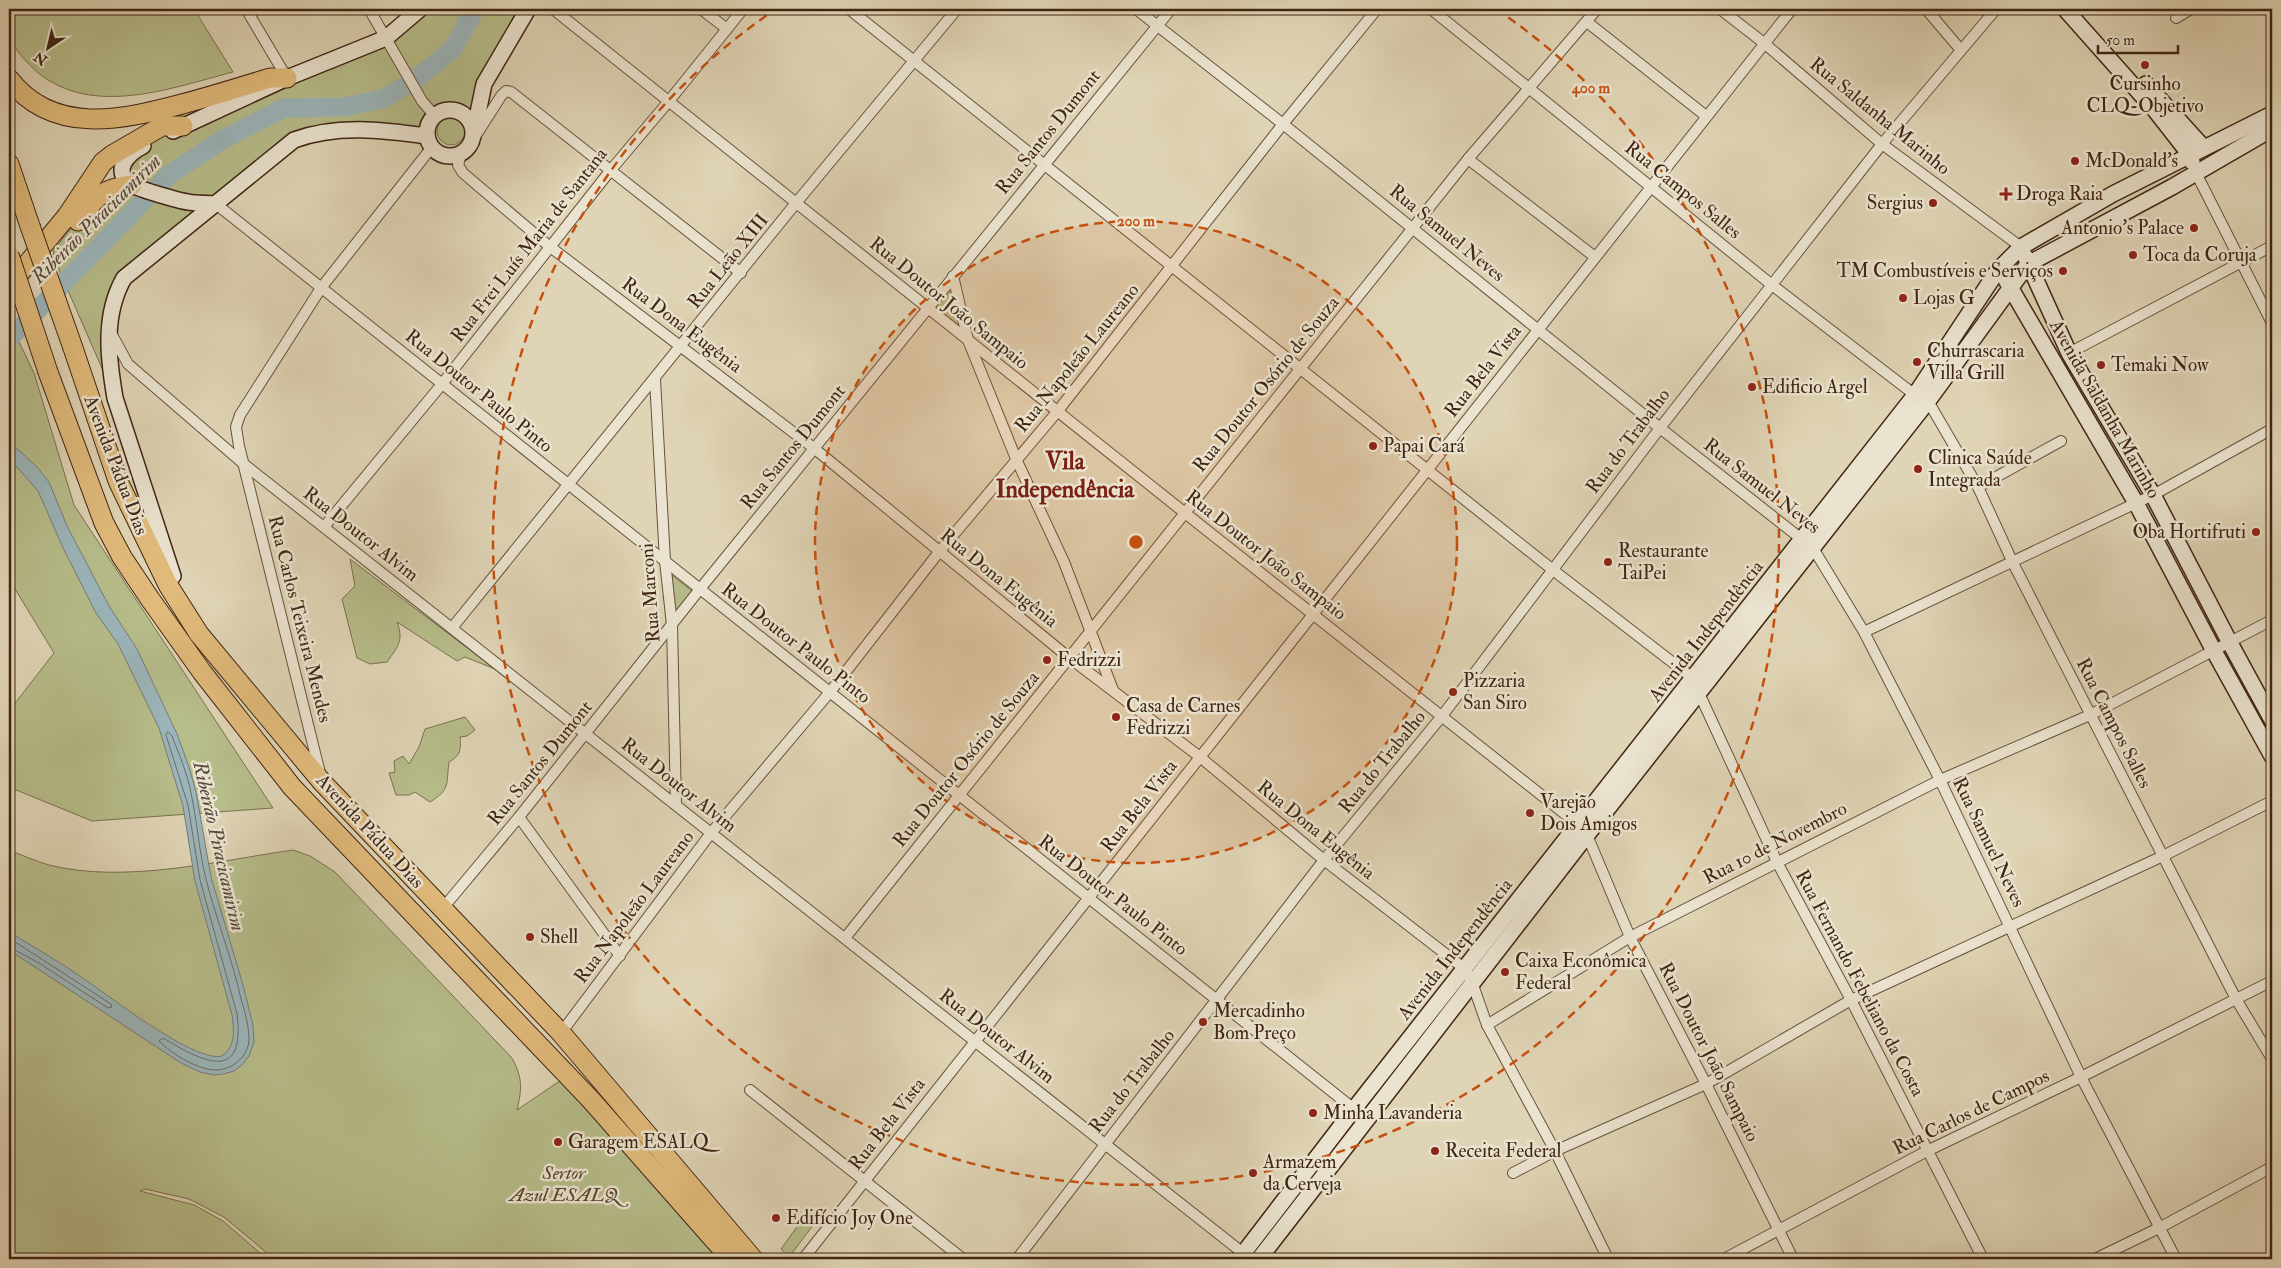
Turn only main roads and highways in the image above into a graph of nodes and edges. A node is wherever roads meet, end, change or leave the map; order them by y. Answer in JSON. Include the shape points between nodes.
{"nodes":[{"id":1,"x":420,"y":9,"type":"edge"},
{"id":2,"x":528,"y":9,"type":"edge"},
{"id":3,"x":2065,"y":9,"type":"edge"},
{"id":4,"x":2077,"y":9,"type":"edge"},
{"id":5,"x":287,"y":78,"type":"junction"},
{"id":6,"x":9,"y":79,"type":"edge"},
{"id":7,"x":2272,"y":116,"type":"edge"},
{"id":8,"x":183,"y":126,"type":"junction"},
{"id":9,"x":2272,"y":129,"type":"edge"},
{"id":10,"x":472,"y":138,"type":"junction"},
{"id":11,"x":429,"y":141,"type":"junction"},
{"id":12,"x":2204,"y":148,"type":"junction"},
{"id":13,"x":2190,"y":155,"type":"junction"},
{"id":14,"x":9,"y":164,"type":"edge"},
{"id":15,"x":2196,"y":173,"type":"junction"},
{"id":16,"x":136,"y":186,"type":"junction"},
{"id":17,"x":216,"y":204,"type":"junction"},
{"id":18,"x":2021,"y":247,"type":"junction"},
{"id":19,"x":9,"y":255,"type":"edge"},
{"id":20,"x":2028,"y":264,"type":"junction"},
{"id":21,"x":1998,"y":270,"type":"junction"},
{"id":22,"x":9,"y":286,"type":"edge"},
{"id":23,"x":2011,"y":286,"type":"junction"},
{"id":24,"x":9,"y":302,"type":"edge"},
{"id":25,"x":1922,"y":398,"type":"junction"},
{"id":26,"x":1808,"y":544,"type":"junction"},
{"id":27,"x":199,"y":634,"type":"junction"},
{"id":28,"x":2272,"y":720,"type":"edge"},
{"id":29,"x":2272,"y":756,"type":"edge"},
{"id":30,"x":1583,"y":830,"type":"junction"},
{"id":31,"x":1241,"y":1256,"type":"edge"},
{"id":32,"x":731,"y":1259,"type":"edge"},
{"id":33,"x":754,"y":1259,"type":"edge"},
{"id":34,"x":1260,"y":1259,"type":"edge"}],
"edges":[{"from":1,"to":5,"type":"main road","via":[[386,38]]},
{"from":2,"to":10,"type":"main road","via":[[484,84]]},
{"from":3,"to":13,"type":"main road","via":[[2154,109]]},
{"from":4,"to":12,"type":"main road"},
{"from":5,"to":6,"type":"highway","via":[[270,78],[139,116],[101,120],[70,117],[45,109],[24,95]]},
{"from":5,"to":8,"type":"main road"},
{"from":7,"to":12,"type":"main road","name":"Avenida Independência"},
{"from":7,"to":15,"type":"main road","via":[[2205,157]]},
{"from":8,"to":16,"type":"main road","via":[[128,154],[123,170]]},
{"from":8,"to":22,"type":"highway","via":[[162,126],[104,162],[68,216]]},
{"from":9,"to":15,"type":"main road","name":"Avenida Independência"},
{"from":10,"to":11,"type":"main road","via":[[461,154],[448,156],[442,155]]},
{"from":10,"to":11,"type":"main road","via":[[469,119],[456,111],[442,112],[430,121]]},
{"from":11,"to":17,"type":"main road","via":[[356,129],[315,132],[294,140]]},
{"from":12,"to":13,"type":"main road","name":"Avenida Independência"},
{"from":13,"to":15,"type":"main road"},
{"from":13,"to":18,"type":"main road","name":"Avenida Independência","via":[[2113,194]]},
{"from":14,"to":27,"type":"highway","name":"Avenida Pádua Dias","bridge":true,"via":[[122,489],[168,586]]},
{"from":15,"to":20,"type":"main road","name":"Avenida Independência"},
{"from":16,"to":17,"type":"main road","via":[[186,202]]},
{"from":16,"to":24,"type":"highway","via":[[109,188],[91,203]]},
{"from":17,"to":27,"type":"main road","via":[[124,278],[110,312],[110,372],[115,398],[168,565]]},
{"from":18,"to":20,"type":"main road","name":"Avenida Saldanha Marinho"},
{"from":18,"to":21,"type":"main road","name":"Avenida Independência"},
{"from":19,"to":32,"type":"highway","name":"Avenida Pádua Dias","bridge":true,"via":[[104,523],[122,557],[202,672],[292,787],[591,1100]]},
{"from":20,"to":23,"type":"main road","name":"Avenida Independência"},
{"from":20,"to":28,"type":"main road","name":"Avenida Saldanha Marinho","via":[[2069,353],[2153,494]]},
{"from":21,"to":23,"type":"main road","name":"Avenida Saldanha Marinho"},
{"from":21,"to":25,"type":"main road","name":"Avenida Independência"},
{"from":23,"to":25,"type":"main road","name":"Avenida Independência"},
{"from":23,"to":29,"type":"main road","name":"Avenida Saldanha Marinho","via":[[2136,503]]},
{"from":25,"to":26,"type":"main road","name":"Avenida Independência"},
{"from":25,"to":26,"type":"main road","name":"Avenida Independência","via":[[1898,439]]},
{"from":26,"to":30,"type":"main road","name":"Avenida Independência"},
{"from":27,"to":33,"type":"highway","name":"Avenida Pádua Dias","via":[[322,782],[560,1033]]},
{"from":30,"to":31,"type":"main road","name":"Avenida Independência","via":[[1464,969]]},
{"from":30,"to":34,"type":"main road","name":"Avenida Independência","via":[[1473,984]]}]}
